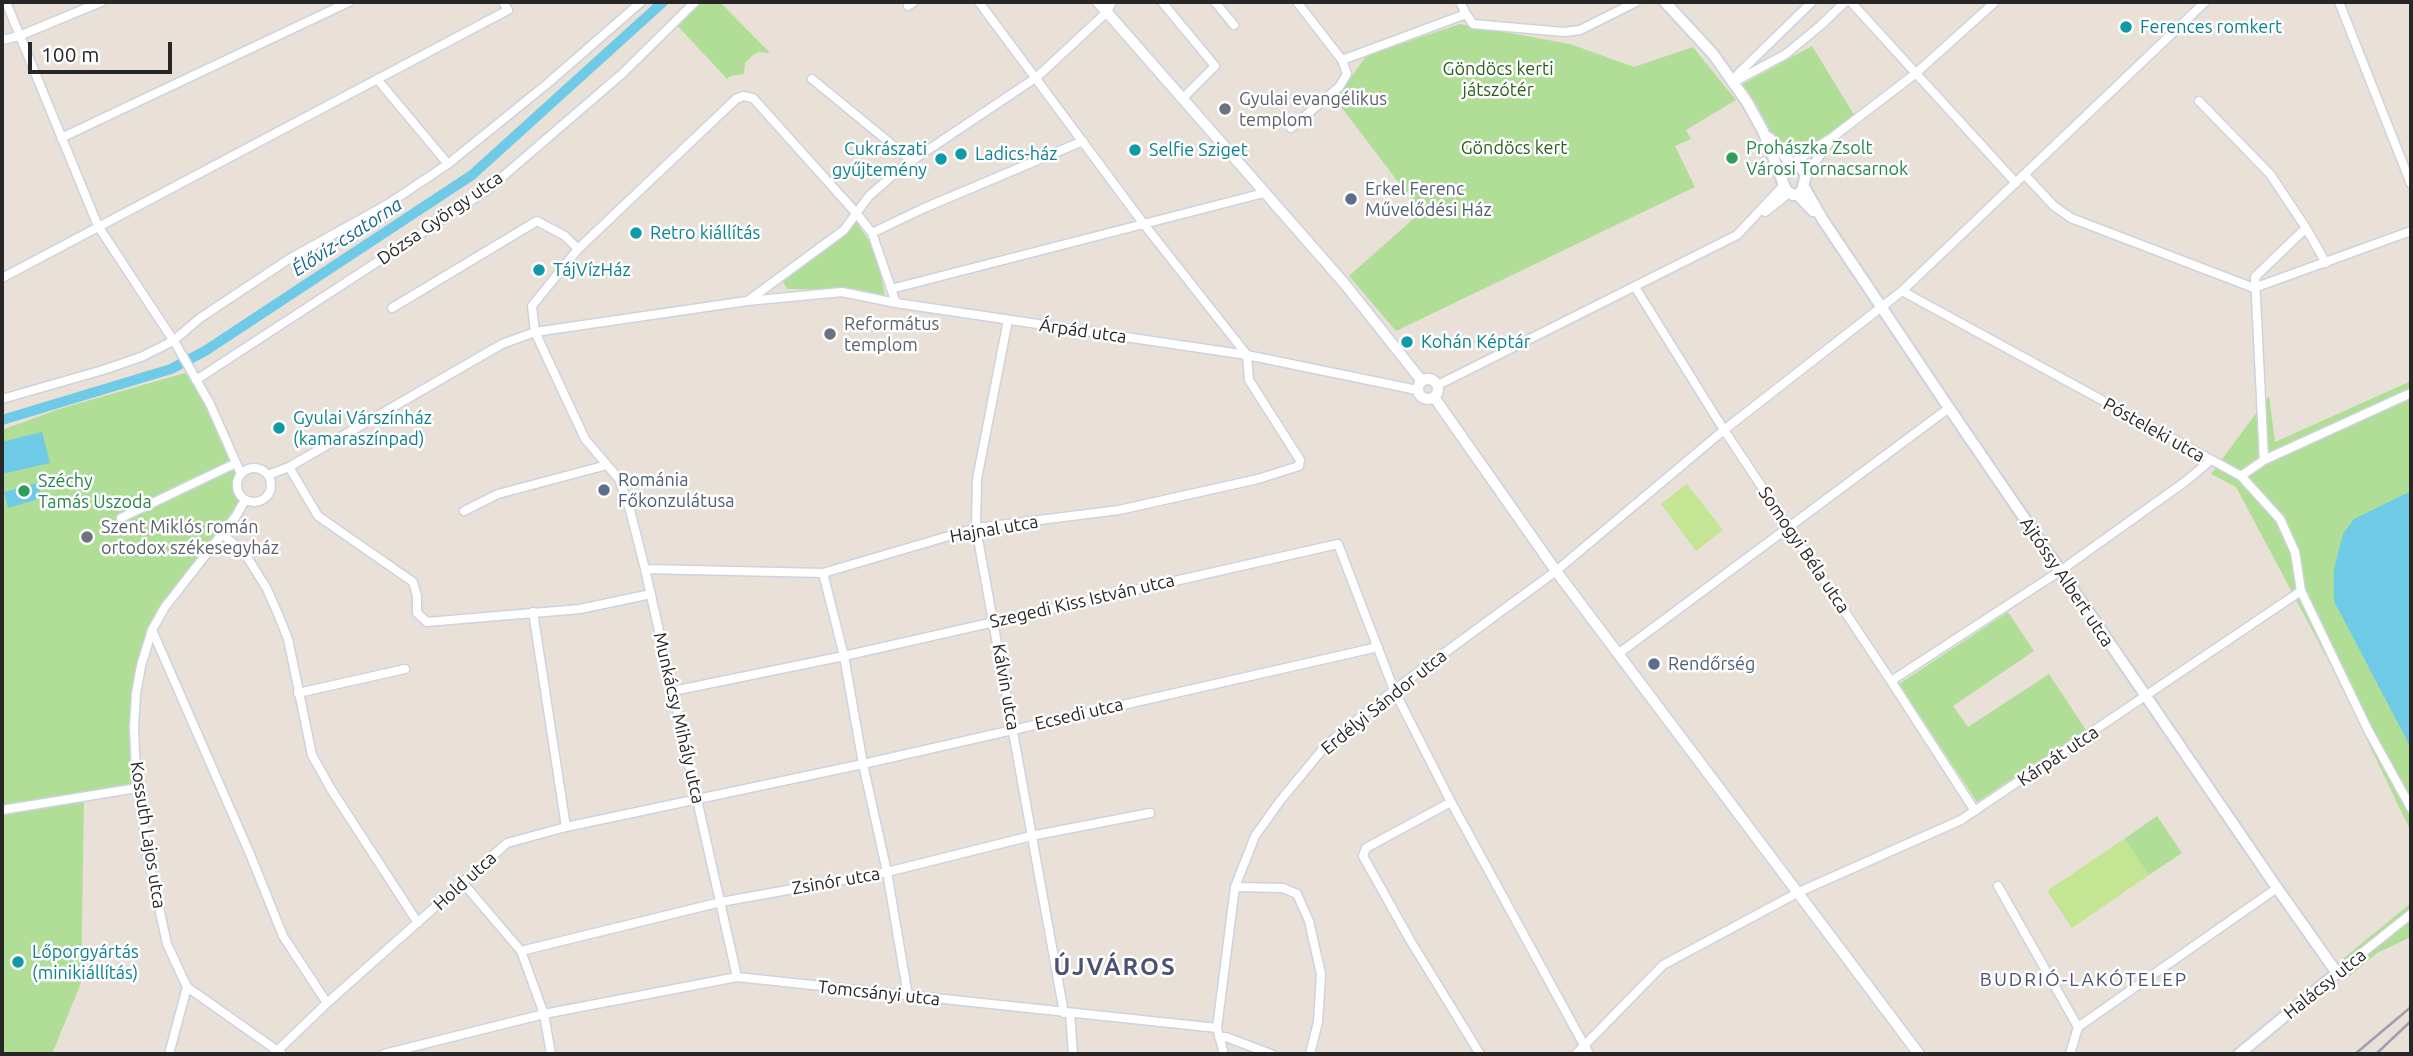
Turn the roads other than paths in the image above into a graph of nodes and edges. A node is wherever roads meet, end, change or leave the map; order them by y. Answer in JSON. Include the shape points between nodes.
{"nodes":[{"id":1,"x":6,"y":2,"type":"edge"},
{"id":2,"x":101,"y":2,"type":"edge"},
{"id":3,"x":349,"y":2,"type":"edge"},
{"id":4,"x":503,"y":2,"type":"edge"},
{"id":5,"x":641,"y":2,"type":"edge"},
{"id":6,"x":695,"y":2,"type":"edge"},
{"id":7,"x":979,"y":2,"type":"edge"},
{"id":8,"x":1098,"y":2,"type":"edge"},
{"id":9,"x":1112,"y":2,"type":"edge"},
{"id":10,"x":1162,"y":2,"type":"edge"},
{"id":11,"x":1215,"y":2,"type":"edge"},
{"id":12,"x":1297,"y":2,"type":"edge"},
{"id":13,"x":1460,"y":2,"type":"edge"},
{"id":14,"x":1636,"y":2,"type":"edge"},
{"id":15,"x":1665,"y":2,"type":"edge"},
{"id":16,"x":1812,"y":2,"type":"edge"},
{"id":17,"x":1845,"y":2,"type":"edge"},
{"id":18,"x":1851,"y":2,"type":"edge"},
{"id":19,"x":1995,"y":2,"type":"edge"},
{"id":20,"x":2205,"y":2,"type":"edge"},
{"id":21,"x":2339,"y":2,"type":"edge"},
{"id":22,"x":1107,"y":12,"type":"junction"},
{"id":23,"x":1466,"y":14,"type":"junction"},
{"id":24,"x":1234,"y":25,"type":"dead end"},
{"id":25,"x":19,"y":36,"type":"junction"},
{"id":26,"x":2,"y":40,"type":"edge"},
{"id":27,"x":1342,"y":60,"type":"junction"},
{"id":28,"x":1915,"y":74,"type":"junction"},
{"id":29,"x":1037,"y":77,"type":"junction"},
{"id":30,"x":377,"y":79,"type":"junction"},
{"id":31,"x":812,"y":79,"type":"dead end"},
{"id":32,"x":1734,"y":82,"type":"junction"},
{"id":33,"x":1182,"y":99,"type":"junction"},
{"id":34,"x":2199,"y":101,"type":"dead end"},
{"id":35,"x":1291,"y":128,"type":"dead end"},
{"id":36,"x":1763,"y":131,"type":"junction"},
{"id":37,"x":1834,"y":136,"type":"junction"},
{"id":38,"x":61,"y":138,"type":"junction"},
{"id":39,"x":1083,"y":141,"type":"junction"},
{"id":40,"x":912,"y":161,"type":"junction"},
{"id":41,"x":1792,"y":162,"type":"junction"},
{"id":42,"x":448,"y":164,"type":"junction"},
{"id":43,"x":1780,"y":172,"type":"junction"},
{"id":44,"x":1806,"y":174,"type":"junction"},
{"id":45,"x":2025,"y":175,"type":"junction"},
{"id":46,"x":2016,"y":183,"type":"junction"},
{"id":47,"x":2411,"y":184,"type":"edge"},
{"id":48,"x":1793,"y":190,"type":"junction"},
{"id":49,"x":1264,"y":193,"type":"junction"},
{"id":50,"x":857,"y":214,"type":"junction"},
{"id":51,"x":1143,"y":223,"type":"junction"},
{"id":52,"x":98,"y":226,"type":"junction"},
{"id":53,"x":2306,"y":228,"type":"junction"},
{"id":54,"x":2411,"y":231,"type":"edge"},
{"id":55,"x":872,"y":233,"type":"junction"},
{"id":56,"x":578,"y":250,"type":"junction"},
{"id":57,"x":2326,"y":263,"type":"junction"},
{"id":58,"x":2,"y":278,"type":"edge"},
{"id":59,"x":772,"y":283,"type":"junction"},
{"id":60,"x":1635,"y":287,"type":"junction"},
{"id":61,"x":2254,"y":288,"type":"junction"},
{"id":62,"x":891,"y":289,"type":"junction"},
{"id":63,"x":1902,"y":291,"type":"junction"},
{"id":64,"x":778,"y":298,"type":"junction"},
{"id":65,"x":747,"y":301,"type":"junction"},
{"id":66,"x":896,"y":303,"type":"junction"},
{"id":67,"x":1881,"y":307,"type":"junction"},
{"id":68,"x":392,"y":308,"type":"dead end"},
{"id":69,"x":1008,"y":320,"type":"junction"},
{"id":70,"x":535,"y":331,"type":"junction"},
{"id":71,"x":175,"y":344,"type":"junction"},
{"id":72,"x":1247,"y":355,"type":"junction"},
{"id":73,"x":195,"y":379,"type":"junction"},
{"id":74,"x":1416,"y":383,"type":"junction"},
{"id":75,"x":1438,"y":385,"type":"junction"},
{"id":76,"x":2411,"y":393,"type":"edge"},
{"id":77,"x":1434,"y":397,"type":"junction"},
{"id":78,"x":2,"y":399,"type":"edge"},
{"id":79,"x":1948,"y":408,"type":"junction"},
{"id":80,"x":1724,"y":430,"type":"junction"},
{"id":81,"x":2264,"y":460,"type":"junction"},
{"id":82,"x":2210,"y":461,"type":"junction"},
{"id":83,"x":236,"y":463,"type":"junction"},
{"id":84,"x":607,"y":465,"type":"junction"},
{"id":85,"x":289,"y":467,"type":"junction"},
{"id":86,"x":241,"y":474,"type":"junction"},
{"id":87,"x":268,"y":475,"type":"junction"},
{"id":88,"x":2241,"y":476,"type":"junction"},
{"id":89,"x":245,"y":500,"type":"junction"},
{"id":90,"x":464,"y":511,"type":"dead end"},
{"id":91,"x":121,"y":518,"type":"dead end"},
{"id":92,"x":1789,"y":526,"type":"junction"},
{"id":93,"x":976,"y":528,"type":"junction"},
{"id":94,"x":222,"y":534,"type":"junction"},
{"id":95,"x":645,"y":569,"type":"junction"},
{"id":96,"x":1556,"y":571,"type":"junction"},
{"id":97,"x":2060,"y":571,"type":"junction"},
{"id":98,"x":823,"y":573,"type":"junction"},
{"id":99,"x":2301,"y":591,"type":"junction"},
{"id":100,"x":651,"y":594,"type":"junction"},
{"id":101,"x":533,"y":612,"type":"junction"},
{"id":102,"x":994,"y":620,"type":"junction"},
{"id":103,"x":152,"y":630,"type":"junction"},
{"id":104,"x":1378,"y":647,"type":"junction"},
{"id":105,"x":1618,"y":654,"type":"junction"},
{"id":106,"x":844,"y":656,"type":"junction"},
{"id":107,"x":405,"y":669,"type":"dead end"},
{"id":108,"x":1891,"y":681,"type":"junction"},
{"id":109,"x":1394,"y":690,"type":"junction"},
{"id":110,"x":673,"y":691,"type":"junction"},
{"id":111,"x":298,"y":694,"type":"junction"},
{"id":112,"x":2146,"y":697,"type":"junction"},
{"id":113,"x":1013,"y":729,"type":"junction"},
{"id":114,"x":863,"y":764,"type":"junction"},
{"id":115,"x":137,"y":788,"type":"junction"},
{"id":116,"x":698,"y":800,"type":"junction"},
{"id":117,"x":1451,"y":802,"type":"junction"},
{"id":118,"x":2411,"y":808,"type":"edge"},
{"id":119,"x":2,"y":810,"type":"edge"},
{"id":120,"x":1975,"y":811,"type":"junction"},
{"id":121,"x":1150,"y":813,"type":"dead end"},
{"id":122,"x":566,"y":827,"type":"junction"},
{"id":123,"x":1031,"y":836,"type":"junction"},
{"id":124,"x":887,"y":872,"type":"junction"},
{"id":125,"x":464,"y":883,"type":"junction"},
{"id":126,"x":1998,"y":886,"type":"dead end"},
{"id":127,"x":1235,"y":887,"type":"junction"},
{"id":128,"x":2277,"y":888,"type":"junction"},
{"id":129,"x":1799,"y":892,"type":"junction"},
{"id":130,"x":721,"y":902,"type":"junction"},
{"id":131,"x":2411,"y":914,"type":"edge"},
{"id":132,"x":418,"y":923,"type":"junction"},
{"id":133,"x":521,"y":951,"type":"junction"},
{"id":134,"x":2337,"y":973,"type":"junction"},
{"id":135,"x":737,"y":977,"type":"junction"},
{"id":136,"x":187,"y":986,"type":"junction"},
{"id":137,"x":908,"y":996,"type":"junction"},
{"id":138,"x":327,"y":1003,"type":"junction"},
{"id":139,"x":1067,"y":1013,"type":"junction"},
{"id":140,"x":544,"y":1014,"type":"junction"},
{"id":141,"x":2078,"y":1027,"type":"junction"},
{"id":142,"x":1218,"y":1033,"type":"junction"},
{"id":143,"x":1584,"y":1044,"type":"junction"},
{"id":144,"x":278,"y":1053,"type":"edge"},
{"id":145,"x":169,"y":1054,"type":"edge"},
{"id":146,"x":384,"y":1054,"type":"edge"},
{"id":147,"x":551,"y":1054,"type":"edge"},
{"id":148,"x":1073,"y":1054,"type":"edge"},
{"id":149,"x":1224,"y":1054,"type":"edge"},
{"id":150,"x":1271,"y":1054,"type":"edge"},
{"id":151,"x":1310,"y":1054,"type":"edge"},
{"id":152,"x":1480,"y":1054,"type":"edge"},
{"id":153,"x":1576,"y":1054,"type":"edge"},
{"id":154,"x":1590,"y":1054,"type":"edge"},
{"id":155,"x":1918,"y":1054,"type":"edge"},
{"id":156,"x":2070,"y":1054,"type":"edge"},
{"id":157,"x":2239,"y":1054,"type":"edge"}],
"edges":[{"from":1,"to":25,"type":"street"},
{"from":2,"to":25,"type":"street"},
{"from":3,"to":38,"type":"street"},
{"from":4,"to":30,"type":"street","via":[[508,10]]},
{"from":5,"to":42,"type":"street"},
{"from":6,"to":73,"type":"street","name":"Dózsa György utca","via":[[623,73],[486,191]]},
{"from":7,"to":29,"type":"street"},
{"from":8,"to":22,"type":"street"},
{"from":9,"to":22,"type":"street"},
{"from":10,"to":33,"type":"street","via":[[1215,66]]},
{"from":11,"to":24,"type":"street"},
{"from":12,"to":27,"type":"street"},
{"from":13,"to":23,"type":"street"},
{"from":14,"to":23,"type":"street","via":[[1580,30],[1564,32],[1473,24]]},
{"from":15,"to":32,"type":"main road"},
{"from":16,"to":32,"type":"street"},
{"from":17,"to":32,"type":"street","via":[[1786,54]]},
{"from":18,"to":28,"type":"street"},
{"from":19,"to":28,"type":"street"},
{"from":20,"to":45,"type":"street","name":"Erdélyi Sándor utca"},
{"from":21,"to":47,"type":"street"},
{"from":22,"to":29,"type":"street"},
{"from":22,"to":33,"type":"street"},
{"from":23,"to":27,"type":"street"},
{"from":25,"to":26,"type":"street"},
{"from":25,"to":38,"type":"street"},
{"from":27,"to":35,"type":"street","via":[[1347,74],[1339,87]]},
{"from":28,"to":37,"type":"street"},
{"from":28,"to":46,"type":"street"},
{"from":29,"to":39,"type":"street"},
{"from":29,"to":40,"type":"street"},
{"from":30,"to":42,"type":"street"},
{"from":30,"to":52,"type":"street"},
{"from":31,"to":40,"type":"street"},
{"from":32,"to":36,"type":"main road"},
{"from":33,"to":49,"type":"street"},
{"from":34,"to":53,"type":"street","via":[[2270,174]]},
{"from":36,"to":41,"type":"main road"},
{"from":36,"to":43,"type":"main road"},
{"from":37,"to":41,"type":"street"},
{"from":37,"to":44,"type":"street"},
{"from":38,"to":52,"type":"street"},
{"from":39,"to":51,"type":"street"},
{"from":39,"to":55,"type":"street"},
{"from":40,"to":50,"type":"street","via":[[869,196]]},
{"from":41,"to":43,"type":"main road"},
{"from":41,"to":44,"type":"main road"},
{"from":42,"to":71,"type":"street","via":[[388,204],[289,259],[200,318]]},
{"from":43,"to":48,"type":"main road"},
{"from":44,"to":48,"type":"main road"},
{"from":45,"to":46,"type":"street","name":"Erdélyi Sándor utca"},
{"from":45,"to":61,"type":"street","via":[[2071,218]]},
{"from":46,"to":63,"type":"street","name":"Erdélyi Sándor utca"},
{"from":48,"to":60,"type":"street","via":[[1737,235]]},
{"from":48,"to":67,"type":"main road","name":"Ajtóssy Albert utca","via":[[1823,220]]},
{"from":49,"to":51,"type":"street"},
{"from":49,"to":74,"type":"street","via":[[1343,283]]},
{"from":50,"to":55,"type":"street"},
{"from":50,"to":56,"type":"street","via":[[753,98],[743,96]]},
{"from":50,"to":59,"type":"street","via":[[844,230]]},
{"from":51,"to":62,"type":"street"},
{"from":51,"to":72,"type":"street"},
{"from":52,"to":58,"type":"street"},
{"from":52,"to":71,"type":"street"},
{"from":53,"to":57,"type":"street"},
{"from":53,"to":61,"type":"street","via":[[2255,277]]},
{"from":54,"to":57,"type":"street"},
{"from":55,"to":62,"type":"street"},
{"from":56,"to":68,"type":"street","via":[[565,236],[537,221]]},
{"from":56,"to":70,"type":"street","via":[[532,306]]},
{"from":57,"to":61,"type":"street"},
{"from":59,"to":64,"type":"street"},
{"from":59,"to":65,"type":"street"},
{"from":60,"to":75,"type":"street"},
{"from":60,"to":80,"type":"street","name":"Somogyi Béla utca"},
{"from":61,"to":81,"type":"street"},
{"from":62,"to":66,"type":"street"},
{"from":63,"to":67,"type":"street","name":"Erdélyi Sándor utca"},
{"from":63,"to":82,"type":"street","name":"Pósteleki utca"},
{"from":64,"to":65,"type":"street","name":"Árpád utca"},
{"from":64,"to":66,"type":"street","name":"Árpád utca","via":[[842,292]]},
{"from":65,"to":70,"type":"street","name":"Árpád utca"},
{"from":66,"to":69,"type":"street","name":"Árpád utca"},
{"from":67,"to":79,"type":"main road","name":"Ajtóssy Albert utca"},
{"from":67,"to":80,"type":"street","name":"Erdélyi Sándor utca"},
{"from":69,"to":72,"type":"street","name":"Árpád utca"},
{"from":69,"to":93,"type":"street","name":"Kálvin utca","via":[[977,479]]},
{"from":70,"to":84,"type":"street","name":"Munkácsy Mihály utca","via":[[584,439]]},
{"from":70,"to":85,"type":"street","via":[[502,344]]},
{"from":71,"to":73,"type":"street"},
{"from":71,"to":78,"type":"street"},
{"from":72,"to":74,"type":"street","name":"Árpád utca"},
{"from":72,"to":93,"type":"street","name":"Hajnal utca","via":[[1249,380],[1300,460],[1298,466],[1119,510]]},
{"from":73,"to":83,"type":"street"},
{"from":74,"to":75,"type":"street","via":[[1431,379]]},
{"from":74,"to":77,"type":"street","via":[[1423,398]]},
{"from":75,"to":77,"type":"street"},
{"from":76,"to":81,"type":"street"},
{"from":77,"to":96,"type":"street"},
{"from":79,"to":92,"type":"street"},
{"from":79,"to":97,"type":"main road","name":"Ajtóssy Albert utca"},
{"from":80,"to":92,"type":"street","name":"Somogyi Béla utca"},
{"from":80,"to":96,"type":"street","name":"Erdélyi Sándor utca"},
{"from":81,"to":88,"type":"street"},
{"from":82,"to":88,"type":"street","name":"Pósteleki utca"},
{"from":82,"to":97,"type":"street"},
{"from":83,"to":86,"type":"street"},
{"from":83,"to":91,"type":"street"},
{"from":84,"to":90,"type":"street","via":[[498,494]]},
{"from":84,"to":95,"type":"street","name":"Munkácsy Mihály utca","via":[[619,479]]},
{"from":85,"to":87,"type":"street"},
{"from":85,"to":101,"type":"street","via":[[318,516],[413,582],[416,613],[427,622]]},
{"from":86,"to":87,"type":"street","via":[[252,468]]},
{"from":86,"to":89,"type":"street","via":[[238,491]]},
{"from":87,"to":89,"type":"street","via":[[267,497]]},
{"from":88,"to":99,"type":"street","via":[[2280,519],[2295,552]]},
{"from":89,"to":94,"type":"street","name":"Kossuth Lajos utca"},
{"from":92,"to":105,"type":"street"},
{"from":92,"to":108,"type":"street","name":"Somogyi Béla utca"},
{"from":93,"to":98,"type":"street","name":"Hajnal utca"},
{"from":93,"to":102,"type":"street","name":"Kálvin utca"},
{"from":94,"to":103,"type":"street","name":"Kossuth Lajos utca"},
{"from":94,"to":111,"type":"street","via":[[244,552],[267,589],[288,639]]},
{"from":95,"to":98,"type":"street","name":"Hajnal utca"},
{"from":95,"to":100,"type":"street","name":"Munkácsy Mihály utca"},
{"from":96,"to":105,"type":"street"},
{"from":96,"to":109,"type":"street","name":"Erdélyi Sándor utca"},
{"from":97,"to":108,"type":"street"},
{"from":97,"to":112,"type":"main road","name":"Ajtóssy Albert utca"},
{"from":98,"to":106,"type":"street"},
{"from":99,"to":112,"type":"street","name":"Kárpát utca"},
{"from":99,"to":118,"type":"street"},
{"from":100,"to":101,"type":"street","via":[[580,609]]},
{"from":100,"to":110,"type":"street","name":"Munkácsy Mihály utca"},
{"from":101,"to":122,"type":"street"},
{"from":102,"to":104,"type":"street","name":"Szegedi Kiss István utca","via":[[1338,544]]},
{"from":102,"to":106,"type":"street","name":"Szegedi Kiss István utca"},
{"from":102,"to":113,"type":"street","name":"Kálvin utca"},
{"from":103,"to":115,"type":"street","name":"Kossuth Lajos utca","via":[[136,694]]},
{"from":103,"to":138,"type":"street","via":[[283,936]]},
{"from":104,"to":109,"type":"street","name":"Szegedi Kiss István utca"},
{"from":104,"to":113,"type":"street","name":"Ecsedi utca"},
{"from":105,"to":129,"type":"street"},
{"from":106,"to":110,"type":"street","name":"Szegedi Kiss István utca"},
{"from":106,"to":114,"type":"street"},
{"from":107,"to":111,"type":"street"},
{"from":108,"to":120,"type":"street","name":"Somogyi Béla utca"},
{"from":109,"to":117,"type":"street","name":"Szegedi Kiss István utca"},
{"from":109,"to":127,"type":"street","name":"Erdélyi Sándor utca","via":[[1327,744],[1280,800],[1255,836]]},
{"from":110,"to":116,"type":"street","name":"Munkácsy Mihály utca"},
{"from":111,"to":132,"type":"street","via":[[312,755]]},
{"from":112,"to":120,"type":"street","name":"Kárpát utca"},
{"from":112,"to":128,"type":"main road","name":"Ajtóssy Albert utca"},
{"from":113,"to":114,"type":"street","name":"Ecsedi utca"},
{"from":113,"to":123,"type":"street","name":"Kálvin utca"},
{"from":114,"to":116,"type":"street","name":"Ecsedi utca"},
{"from":114,"to":124,"type":"street"},
{"from":115,"to":119,"type":"street"},
{"from":115,"to":136,"type":"street","name":"Kossuth Lajos utca","via":[[167,944]]},
{"from":116,"to":122,"type":"street","name":"Hold utca"},
{"from":116,"to":130,"type":"street","name":"Munkácsy Mihály utca"},
{"from":117,"to":143,"type":"street","name":"Szegedi Kiss István utca"},
{"from":117,"to":152,"type":"street","via":[[1366,848],[1363,856]]},
{"from":120,"to":129,"type":"street","name":"Kárpát utca"},
{"from":121,"to":123,"type":"street","name":"Zsinór utca"},
{"from":122,"to":125,"type":"street","name":"Hold utca","via":[[507,843]]},
{"from":123,"to":124,"type":"street","name":"Zsinór utca"},
{"from":123,"to":139,"type":"street","name":"Kálvin utca"},
{"from":124,"to":130,"type":"street","name":"Zsinór utca"},
{"from":124,"to":137,"type":"street"},
{"from":125,"to":132,"type":"street","name":"Hold utca"},
{"from":125,"to":133,"type":"street"},
{"from":126,"to":141,"type":"street"},
{"from":127,"to":142,"type":"street","name":"Erdélyi Sándor utca"},
{"from":127,"to":151,"type":"street","via":[[1283,888],[1297,894],[1309,921],[1321,974],[1318,1022]]},
{"from":128,"to":134,"type":"main road","name":"Ajtóssy Albert utca"},
{"from":128,"to":141,"type":"street"},
{"from":129,"to":143,"type":"street","name":"Kárpát utca","via":[[1663,965]]},
{"from":129,"to":155,"type":"street"},
{"from":130,"to":133,"type":"street","name":"Zsinór utca"},
{"from":130,"to":135,"type":"street","name":"Munkácsy Mihály utca"},
{"from":131,"to":134,"type":"street","name":"Halácsy utca"},
{"from":132,"to":138,"type":"street","name":"Hold utca"},
{"from":133,"to":140,"type":"street"},
{"from":134,"to":157,"type":"main road","name":"Halácsy utca"},
{"from":135,"to":137,"type":"street","name":"Tomcsányi utca"},
{"from":135,"to":140,"type":"street","name":"Tomcsányi utca"},
{"from":136,"to":144,"type":"street"},
{"from":136,"to":145,"type":"street"},
{"from":137,"to":139,"type":"street","name":"Tomcsányi utca"},
{"from":138,"to":144,"type":"street","name":"Hold utca"},
{"from":139,"to":142,"type":"street","name":"Tomcsányi utca"},
{"from":139,"to":148,"type":"street","name":"Kálvin utca"},
{"from":140,"to":146,"type":"street","name":"Tomcsányi utca"},
{"from":140,"to":147,"type":"street"},
{"from":141,"to":156,"type":"street"},
{"from":142,"to":149,"type":"street"},
{"from":142,"to":150,"type":"street","name":"Tomcsányi utca"},
{"from":143,"to":153,"type":"street","name":"Kárpát utca"},
{"from":143,"to":154,"type":"street","name":"Szegedi Kiss István utca"}]}
